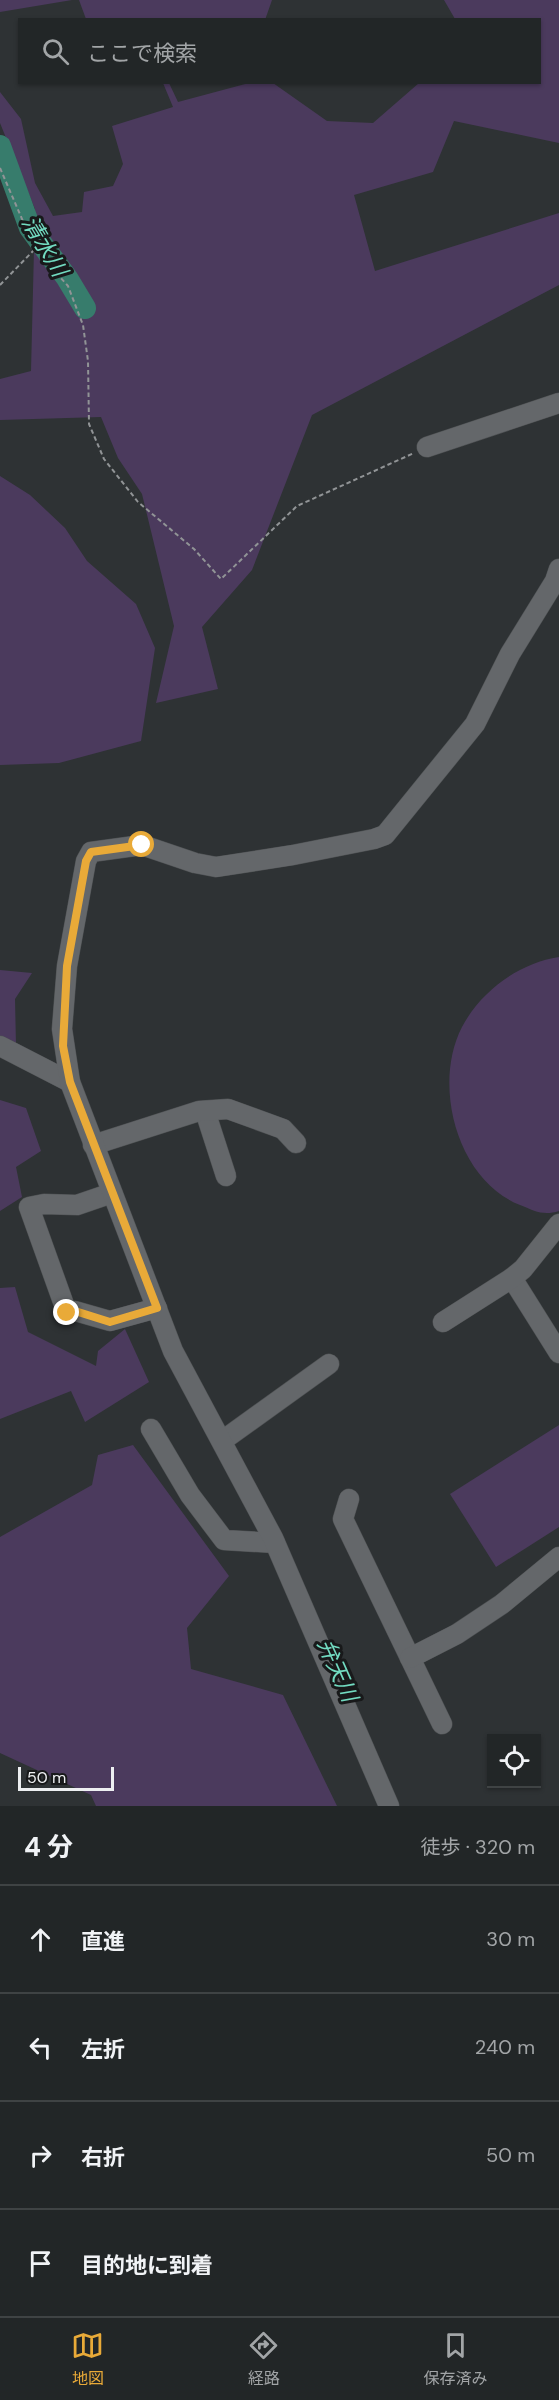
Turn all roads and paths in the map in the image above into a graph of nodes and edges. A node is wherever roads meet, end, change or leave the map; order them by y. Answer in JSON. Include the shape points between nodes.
{"nodes":[{"id":1,"x":0,"y":168,"type":"edge"},
{"id":2,"x":35,"y":249,"type":"junction"},
{"id":3,"x":0,"y":285,"type":"edge"},
{"id":4,"x":559,"y":403,"type":"edge"},
{"id":5,"x":427,"y":447,"type":"joint"},
{"id":6,"x":559,"y":569,"type":"edge"},
{"id":7,"x":0,"y":1046,"type":"edge"},
{"id":8,"x":70,"y":1082,"type":"junction"},
{"id":9,"x":205,"y":1111,"type":"junction"},
{"id":10,"x":296,"y":1143,"type":"dead end"},
{"id":11,"x":93,"y":1145,"type":"junction"},
{"id":12,"x":226,"y":1176,"type":"dead end"},
{"id":13,"x":112,"y":1193,"type":"junction"},
{"id":14,"x":559,"y":1224,"type":"edge"},
{"id":15,"x":512,"y":1278,"type":"junction"},
{"id":16,"x":157,"y":1308,"type":"junction"},
{"id":17,"x":443,"y":1322,"type":"dead end"},
{"id":18,"x":559,"y":1353,"type":"edge"},
{"id":19,"x":329,"y":1364,"type":"dead end"},
{"id":20,"x":150,"y":1430,"type":"dead end"},
{"id":21,"x":222,"y":1441,"type":"junction"},
{"id":22,"x":349,"y":1499,"type":"dead end"},
{"id":23,"x":275,"y":1543,"type":"junction"},
{"id":24,"x":559,"y":1557,"type":"edge"},
{"id":25,"x":410,"y":1658,"type":"junction"},
{"id":26,"x":442,"y":1724,"type":"dead end"},
{"id":27,"x":389,"y":1806,"type":"edge"}],
"edges":[{"from":1,"to":2,"type":"path"},
{"from":2,"to":3,"type":"path"},
{"from":2,"to":5,"type":"path","via":[[68,286],[83,325],[89,424],[104,459],[138,502],[194,549],[221,579],[297,506]]},
{"from":4,"to":5,"type":"street"},
{"from":6,"to":8,"type":"street","via":[[475,724],[385,835],[216,867],[142,845],[91,852],[86,861],[67,966],[62,1029]]},
{"from":7,"to":8,"type":"street"},
{"from":8,"to":11,"type":"street"},
{"from":9,"to":10,"type":"street","via":[[228,1109],[283,1130]]},
{"from":9,"to":11,"type":"street"},
{"from":9,"to":12,"type":"street"},
{"from":11,"to":13,"type":"street"},
{"from":13,"to":16,"type":"street"},
{"from":13,"to":16,"type":"street","via":[[77,1205],[29,1207],[67,1313],[75,1311],[110,1322]]},
{"from":14,"to":15,"type":"street"},
{"from":15,"to":17,"type":"street"},
{"from":15,"to":18,"type":"street"},
{"from":16,"to":21,"type":"street","via":[[173,1351]]},
{"from":19,"to":21,"type":"street"},
{"from":20,"to":23,"type":"street","via":[[190,1495],[224,1540]]},
{"from":21,"to":23,"type":"street"},
{"from":22,"to":25,"type":"street","via":[[343,1520]]},
{"from":23,"to":27,"type":"street"},
{"from":24,"to":25,"type":"street","via":[[502,1604],[457,1634]]},
{"from":25,"to":26,"type":"street"}]}
